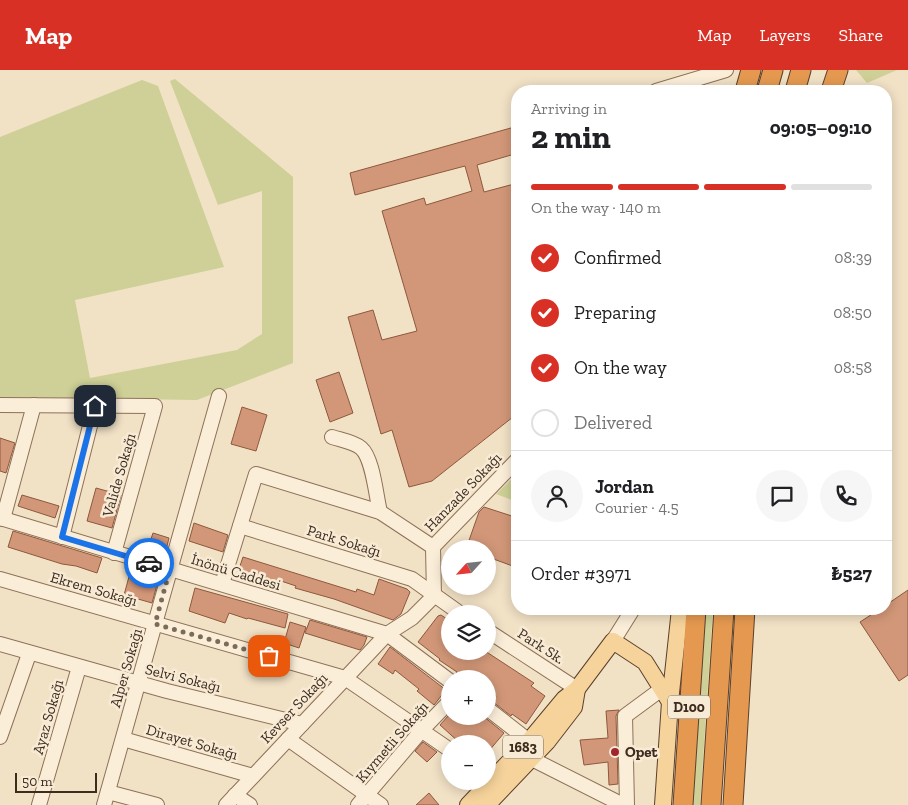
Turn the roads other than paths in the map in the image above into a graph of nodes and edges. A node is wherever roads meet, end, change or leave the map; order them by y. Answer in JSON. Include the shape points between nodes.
{"nodes":[{"id":1,"x":726,"y":70,"type":"edge"},
{"id":2,"x":747,"y":70,"type":"edge"},
{"id":3,"x":772,"y":70,"type":"edge"},
{"id":4,"x":800,"y":70,"type":"edge"},
{"id":5,"x":676,"y":85,"type":"edge"},
{"id":6,"x":739,"y":85,"type":"edge"},
{"id":7,"x":746,"y":85,"type":"edge"},
{"id":8,"x":769,"y":85,"type":"edge"},
{"id":9,"x":796,"y":85,"type":"edge"},
{"id":10,"x":219,"y":396,"type":"dead end"},
{"id":11,"x":0,"y":405,"type":"edge"},
{"id":12,"x":34,"y":405,"type":"junction"},
{"id":13,"x":95,"y":406,"type":"junction"},
{"id":14,"x":332,"y":437,"type":"dead end"},
{"id":15,"x":511,"y":466,"type":"edge"},
{"id":16,"x":380,"y":512,"type":"junction"},
{"id":17,"x":2,"y":519,"type":"edge"},
{"id":18,"x":240,"y":526,"type":"junction"},
{"id":19,"x":62,"y":537,"type":"junction"},
{"id":20,"x":433,"y":547,"type":"junction"},
{"id":21,"x":114,"y":553,"type":"junction"},
{"id":22,"x":170,"y":569,"type":"junction"},
{"id":23,"x":0,"y":579,"type":"edge"},
{"id":24,"x":222,"y":584,"type":"junction"},
{"id":25,"x":434,"y":596,"type":"junction"},
{"id":26,"x":448,"y":605,"type":"edge"},
{"id":27,"x":629,"y":615,"type":"edge"},
{"id":28,"x":679,"y":615,"type":"edge"},
{"id":29,"x":696,"y":615,"type":"edge"},
{"id":30,"x":724,"y":615,"type":"edge"},
{"id":31,"x":745,"y":615,"type":"edge"},
{"id":32,"x":155,"y":624,"type":"junction"},
{"id":33,"x":387,"y":634,"type":"junction"},
{"id":34,"x":496,"y":636,"type":"edge"},
{"id":35,"x":613,"y":641,"type":"junction"},
{"id":36,"x":0,"y":644,"type":"edge"},
{"id":37,"x":29,"y":654,"type":"junction"},
{"id":38,"x":79,"y":667,"type":"junction"},
{"id":39,"x":441,"y":674,"type":"edge"},
{"id":40,"x":345,"y":678,"type":"junction"},
{"id":41,"x":138,"y":683,"type":"junction"},
{"id":42,"x":577,"y":688,"type":"junction"},
{"id":43,"x":666,"y":695,"type":"junction"},
{"id":44,"x":441,"y":710,"type":"edge"},
{"id":45,"x":496,"y":715,"type":"edge"},
{"id":46,"x":302,"y":724,"type":"junction"},
{"id":47,"x":422,"y":730,"type":"junction"},
{"id":48,"x":0,"y":737,"type":"edge"},
{"id":49,"x":123,"y":739,"type":"junction"},
{"id":50,"x":288,"y":739,"type":"junction"},
{"id":51,"x":529,"y":740,"type":"junction"},
{"id":52,"x":441,"y":744,"type":"edge"},
{"id":53,"x":532,"y":759,"type":"junction"},
{"id":54,"x":496,"y":772,"type":"edge"},
{"id":55,"x":253,"y":776,"type":"junction"},
{"id":56,"x":480,"y":790,"type":"edge"},
{"id":57,"x":235,"y":795,"type":"junction"},
{"id":58,"x":106,"y":799,"type":"edge"},
{"id":59,"x":363,"y":800,"type":"edge"},
{"id":60,"x":39,"y":805,"type":"edge"},
{"id":61,"x":156,"y":805,"type":"edge"},
{"id":62,"x":226,"y":805,"type":"edge"},
{"id":63,"x":250,"y":805,"type":"edge"},
{"id":64,"x":381,"y":805,"type":"edge"},
{"id":65,"x":468,"y":805,"type":"edge"},
{"id":66,"x":486,"y":805,"type":"edge"},
{"id":67,"x":623,"y":805,"type":"edge"},
{"id":68,"x":627,"y":805,"type":"edge"},
{"id":69,"x":663,"y":805,"type":"edge"},
{"id":70,"x":683,"y":805,"type":"edge"},
{"id":71,"x":711,"y":805,"type":"edge"},
{"id":72,"x":733,"y":805,"type":"edge"}],
"edges":[{"from":1,"to":5,"type":"street"},
{"from":2,"to":6,"type":"highway"},
{"from":2,"to":7,"type":"highway"},
{"from":3,"to":8,"type":"highway"},
{"from":4,"to":9,"type":"highway"},
{"from":10,"to":22,"type":"street","name":"Alper Sokağı"},
{"from":11,"to":12,"type":"street"},
{"from":12,"to":13,"type":"street"},
{"from":12,"to":17,"type":"street"},
{"from":13,"to":19,"type":"street"},
{"from":13,"to":21,"type":"street","name":"Valide Sokağı","via":[[154,406]]},
{"from":14,"to":16,"type":"street","via":[[354,444],[366,453]]},
{"from":15,"to":20,"type":"street","name":"Hanzade Sokağı"},
{"from":16,"to":18,"type":"street","via":[[256,474]]},
{"from":16,"to":20,"type":"street"},
{"from":17,"to":19,"type":"street","name":"İnönü Caddesi"},
{"from":18,"to":24,"type":"street"},
{"from":18,"to":25,"type":"street","name":"Park Sokağı","via":[[412,580]]},
{"from":19,"to":21,"type":"street","name":"İnönü Caddesi"},
{"from":20,"to":25,"type":"street"},
{"from":21,"to":22,"type":"street","name":"İnönü Caddesi"},
{"from":22,"to":24,"type":"street","name":"İnönü Caddesi"},
{"from":22,"to":32,"type":"street","name":"Alper Sokağı"},
{"from":23,"to":32,"type":"street","name":"Ekrem Sokağı"},
{"from":24,"to":33,"type":"street","name":"İnönü Caddesi"},
{"from":25,"to":26,"type":"street"},
{"from":25,"to":33,"type":"street","name":"Kevser Sokağı","via":[[412,618]]},
{"from":27,"to":35,"type":"street"},
{"from":28,"to":43,"type":"main road"},
{"from":29,"to":70,"type":"highway","number":"D100"},
{"from":30,"to":71,"type":"highway","number":"D100"},
{"from":31,"to":72,"type":"highway"},
{"from":32,"to":40,"type":"street","name":"Ekrem Sokağı"},
{"from":32,"to":41,"type":"street","name":"Alper Sokağı"},
{"from":33,"to":39,"type":"street","name":"İnönü Caddesi"},
{"from":33,"to":40,"type":"street","name":"Kevser Sokağı"},
{"from":34,"to":42,"type":"street","name":"Park Sk."},
{"from":35,"to":42,"type":"main road"},
{"from":35,"to":43,"type":"main road","via":[[645,662]]},
{"from":36,"to":37,"type":"street","name":"Selvi Sokağı"},
{"from":37,"to":38,"type":"street","name":"Selvi Sokağı"},
{"from":37,"to":48,"type":"street"},
{"from":38,"to":41,"type":"street","name":"Selvi Sokağı"},
{"from":38,"to":60,"type":"street","name":"Ayaz Sokağı"},
{"from":40,"to":46,"type":"street","name":"Kevser Sokağı"},
{"from":40,"to":47,"type":"street","name":"Ekrem Sokağı"},
{"from":41,"to":46,"type":"street","name":"Selvi Sokağı"},
{"from":41,"to":49,"type":"street","name":"Alper Sokağı"},
{"from":42,"to":51,"type":"main road","number":"1683"},
{"from":42,"to":53,"type":"main road","number":"1683","via":[[574,707]]},
{"from":43,"to":68,"type":"street","via":[[625,716]]},
{"from":43,"to":69,"type":"main road"},
{"from":44,"to":47,"type":"street","name":"Kıymetli Sokağı"},
{"from":45,"to":51,"type":"street"},
{"from":46,"to":50,"type":"street","name":"Kevser Sokağı"},
{"from":47,"to":52,"type":"street","name":"Ekrem Sokağı"},
{"from":47,"to":59,"type":"street","name":"Kıymetli Sokağı"},
{"from":49,"to":55,"type":"street","name":"Dirayet Sokağı"},
{"from":49,"to":58,"type":"street","name":"Alper Sokağı"},
{"from":50,"to":55,"type":"street","name":"Kevser Sokağı"},
{"from":50,"to":59,"type":"street"},
{"from":51,"to":54,"type":"main road","number":"1683"},
{"from":53,"to":66,"type":"main road","number":"1683"},
{"from":53,"to":67,"type":"street"},
{"from":55,"to":57,"type":"street","name":"Kevser Sokağı"},
{"from":56,"to":65,"type":"main road","number":"1683"},
{"from":57,"to":62,"type":"street","name":"Kevser Sokağı"},
{"from":57,"to":63,"type":"street"},
{"from":58,"to":61,"type":"street"},
{"from":59,"to":64,"type":"street"}]}
